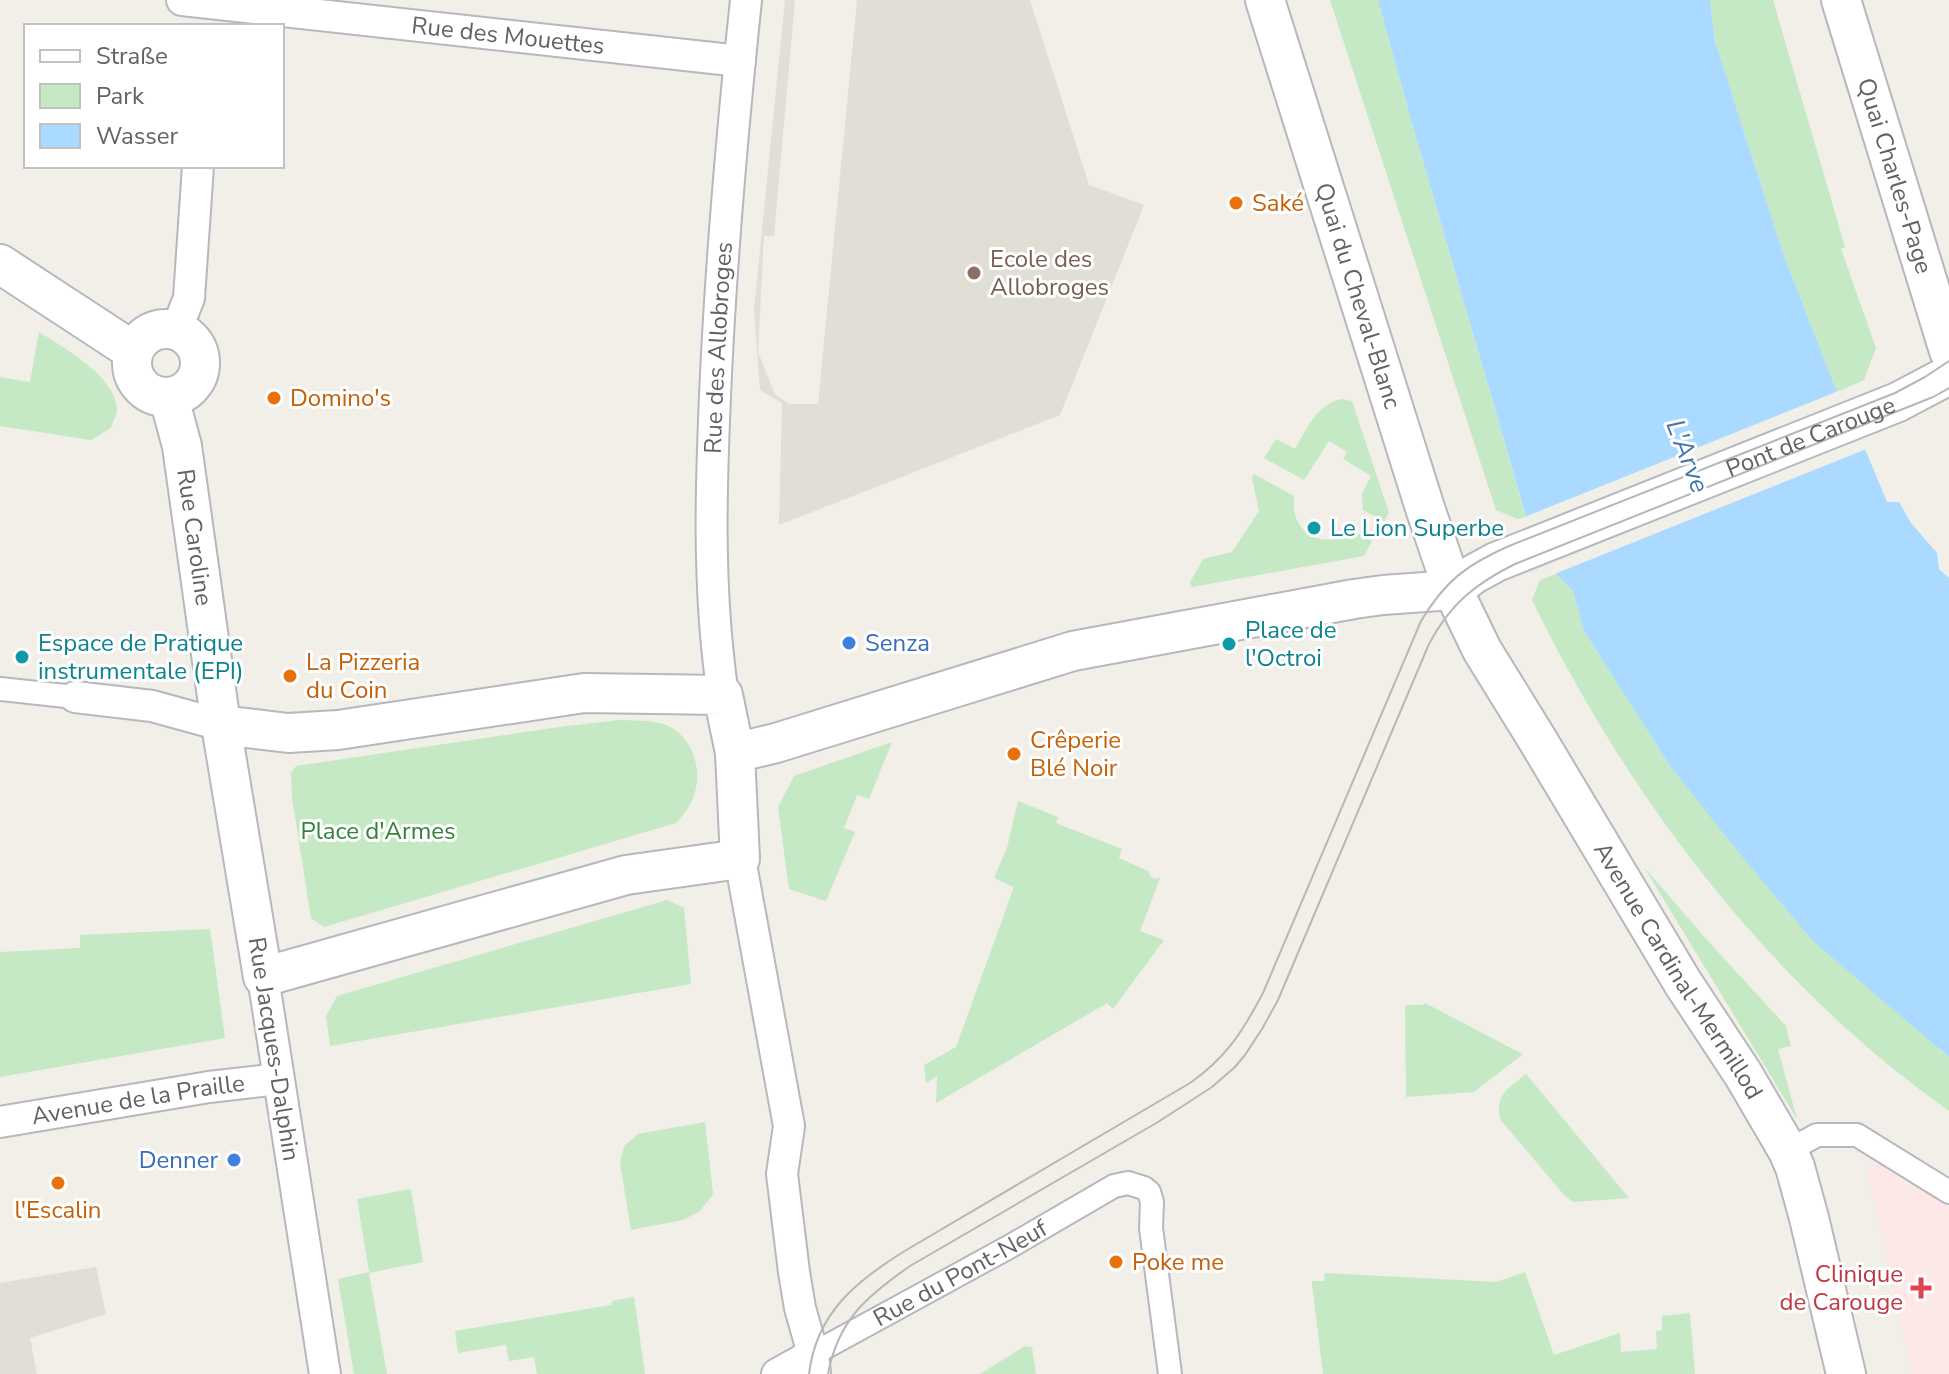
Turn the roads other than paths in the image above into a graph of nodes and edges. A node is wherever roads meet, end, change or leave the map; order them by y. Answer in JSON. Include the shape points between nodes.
{"nodes":[{"id":1,"x":746,"y":0,"type":"edge"},
{"id":2,"x":1265,"y":0,"type":"edge"},
{"id":3,"x":1841,"y":0,"type":"edge"},
{"id":4,"x":203,"y":7,"type":"edge"},
{"id":5,"x":740,"y":61,"type":"junction"},
{"id":6,"x":198,"y":168,"type":"edge"},
{"id":7,"x":0,"y":264,"type":"edge"},
{"id":8,"x":176,"y":331,"type":"junction"},
{"id":9,"x":133,"y":351,"type":"junction"},
{"id":10,"x":1949,"y":351,"type":"edge"},
{"id":11,"x":1949,"y":375,"type":"edge"},
{"id":12,"x":169,"y":398,"type":"junction"},
{"id":13,"x":1453,"y":590,"type":"junction"},
{"id":14,"x":0,"y":689,"type":"edge"},
{"id":15,"x":723,"y":695,"type":"junction"},
{"id":16,"x":75,"y":697,"type":"joint"},
{"id":17,"x":221,"y":725,"type":"junction"},
{"id":18,"x":735,"y":753,"type":"junction"},
{"id":19,"x":740,"y":859,"type":"junction"},
{"id":20,"x":263,"y":977,"type":"junction"},
{"id":21,"x":278,"y":1079,"type":"junction"},
{"id":22,"x":0,"y":1122,"type":"edge"},
{"id":23,"x":1788,"y":1151,"type":"junction"},
{"id":24,"x":1949,"y":1192,"type":"edge"},
{"id":25,"x":814,"y":1364,"type":"edge"},
{"id":26,"x":325,"y":1374,"type":"edge"},
{"id":27,"x":777,"y":1374,"type":"edge"},
{"id":28,"x":1170,"y":1374,"type":"edge"},
{"id":29,"x":1846,"y":1374,"type":"edge"}],
"edges":[{"from":1,"to":5,"type":"street","name":"Rue des Allobroges"},
{"from":2,"to":13,"type":"street","name":"Quai du Cheval-Blanc"},
{"from":3,"to":10,"type":"street","name":"Quai Charles-Page"},
{"from":4,"to":5,"type":"street","name":"Rue des Mouettes"},
{"from":5,"to":15,"type":"street","name":"Rue des Allobroges","via":[[720,300],[711,504]]},
{"from":6,"to":8,"type":"street","via":[[189,298]]},
{"from":7,"to":9,"type":"street"},
{"from":8,"to":9,"type":"street","via":[[151,332]]},
{"from":8,"to":12,"type":"street","via":[[188,337],[200,360],[192,386]]},
{"from":9,"to":12,"type":"street","via":[[134,378],[155,396]]},
{"from":11,"to":13,"type":"street","name":"Pont de Carouge","via":[[1898,402],[1512,555]]},
{"from":12,"to":17,"type":"street","name":"Rue Caroline","via":[[182,446]]},
{"from":13,"to":18,"type":"street","via":[[1354,599],[1073,651]]},
{"from":13,"to":23,"type":"street","name":"Avenue Cardinal-Mermillod","via":[[1482,650]]},
{"from":14,"to":16,"type":"street"},
{"from":15,"to":17,"type":"street","via":[[584,693],[288,733]]},
{"from":15,"to":18,"type":"street"},
{"from":16,"to":17,"type":"street","via":[[152,706]]},
{"from":17,"to":20,"type":"street","name":"Rue Jacques-Dalphin"},
{"from":18,"to":19,"type":"street"},
{"from":19,"to":20,"type":"street","via":[[626,875]]},
{"from":19,"to":25,"type":"street","via":[[789,1126],[782,1174],[800,1308]]},
{"from":20,"to":21,"type":"street","name":"Rue Jacques-Dalphin"},
{"from":21,"to":22,"type":"street","name":"Avenue de la Praille"},
{"from":21,"to":26,"type":"street","name":"Rue Jacques-Dalphin"},
{"from":23,"to":24,"type":"street","via":[[1817,1135],[1857,1135]]},
{"from":23,"to":29,"type":"street","name":"Avenue Cardinal-Mermillod"},
{"from":25,"to":27,"type":"street","name":"Rue du Pont-Neuf"},
{"from":25,"to":28,"type":"street","name":"Rue du Pont-Neuf","via":[[1114,1186],[1128,1183],[1144,1188],[1152,1202]]}]}
